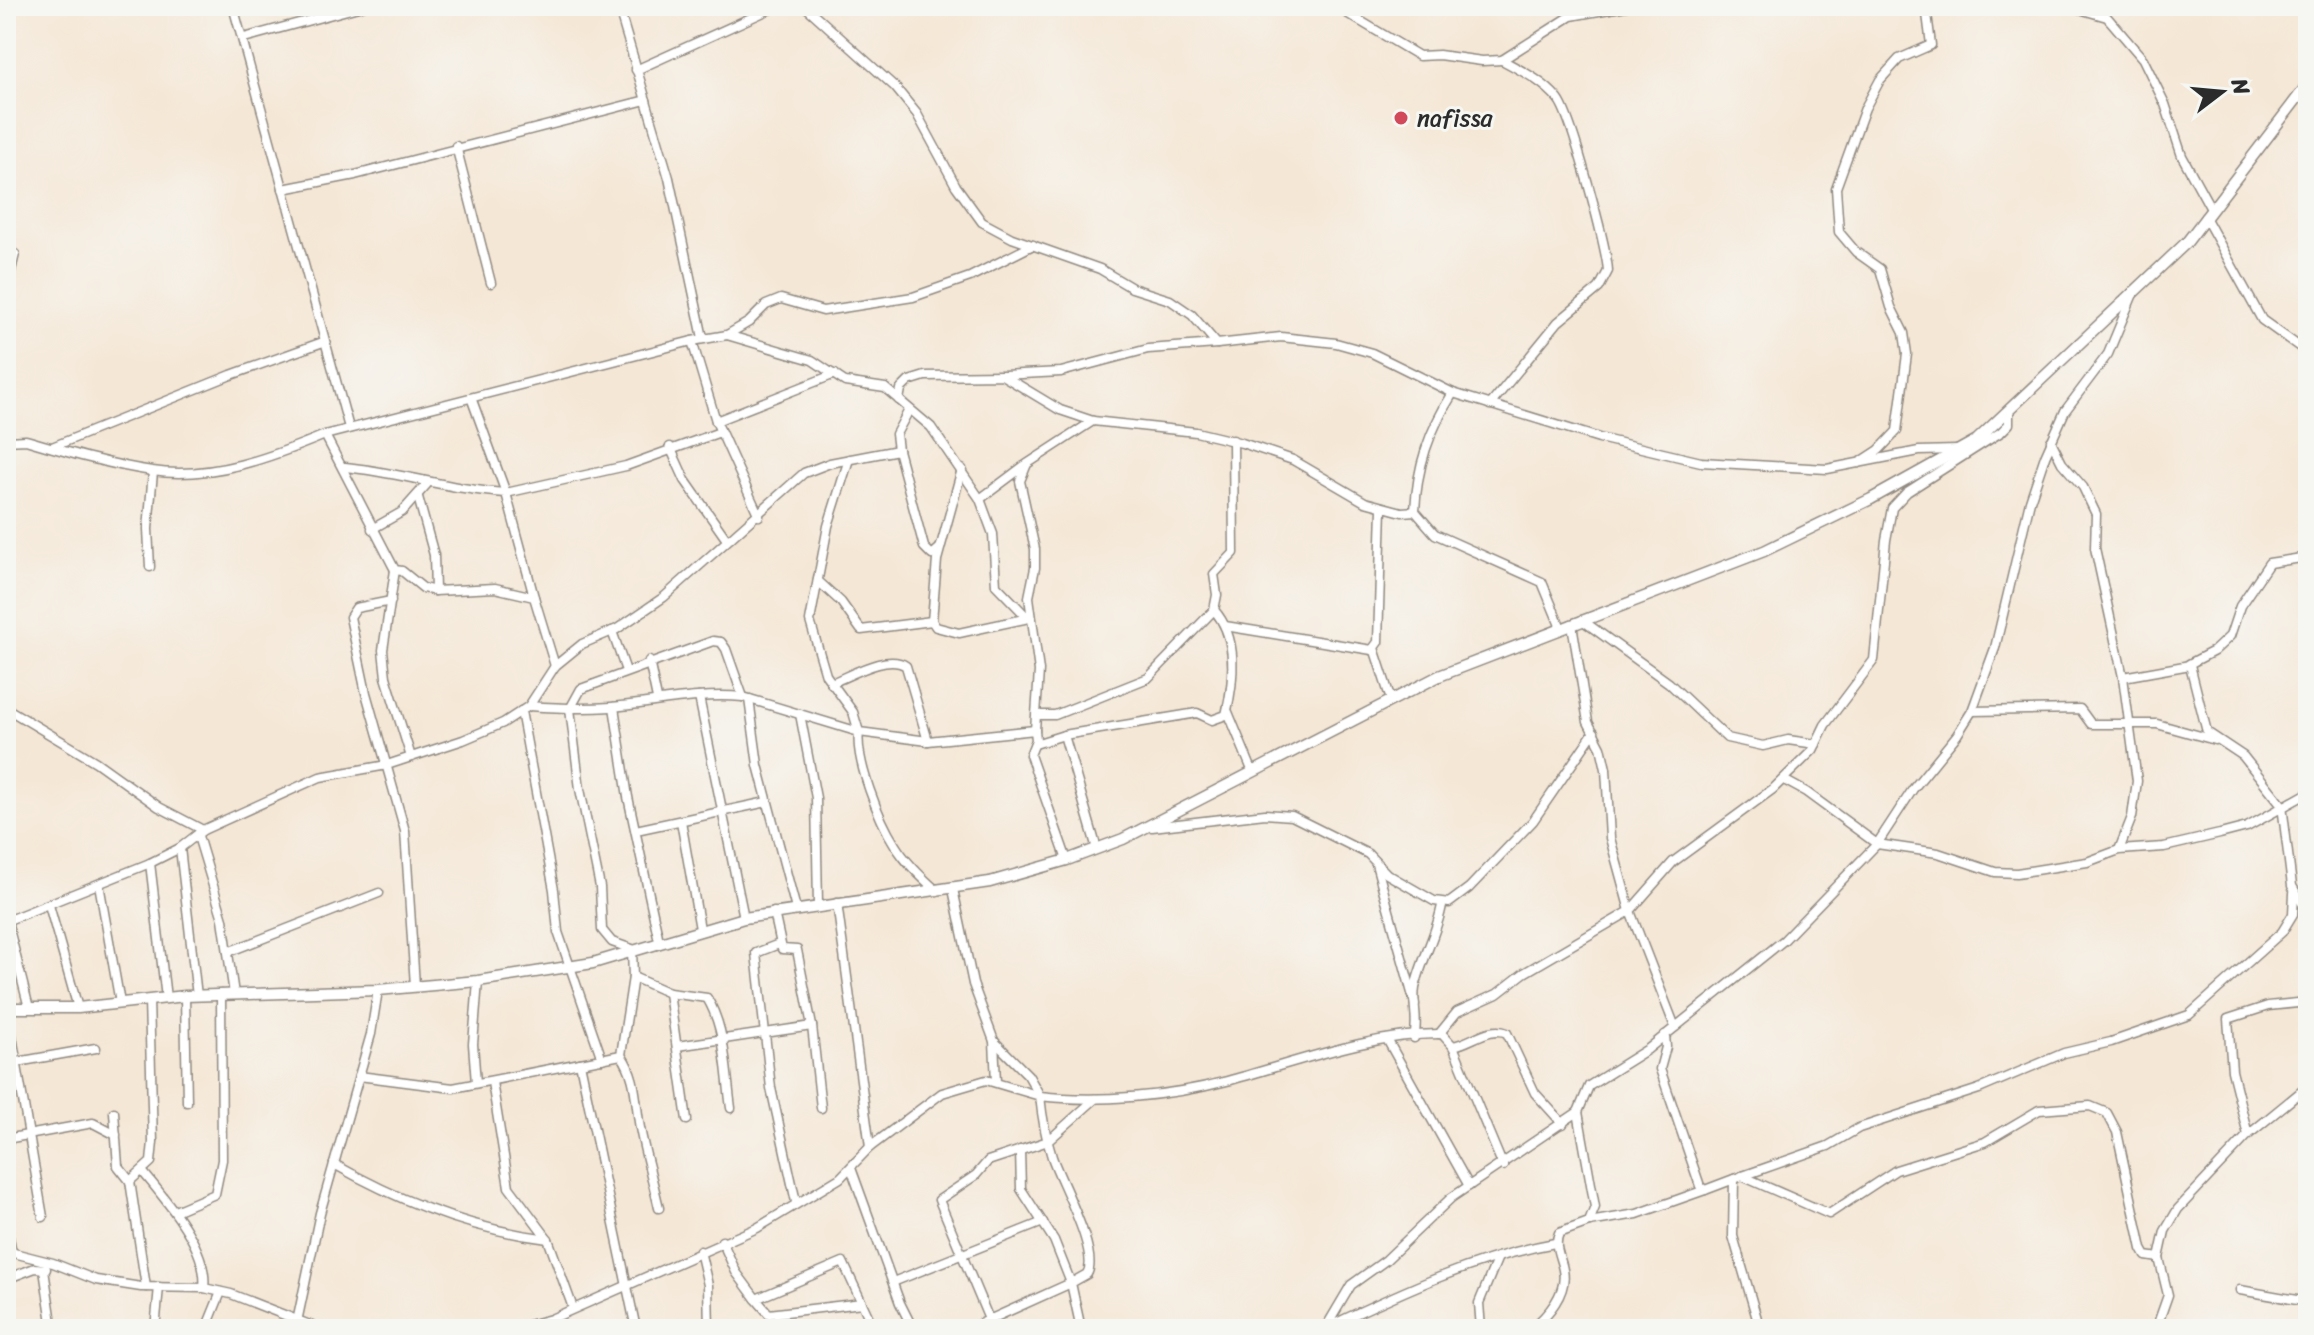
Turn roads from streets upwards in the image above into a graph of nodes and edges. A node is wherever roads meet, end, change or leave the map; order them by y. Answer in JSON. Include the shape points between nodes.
{"nodes":[{"id":1,"x":233,"y":6,"type":"edge"},
{"id":2,"x":362,"y":6,"type":"edge"},
{"id":3,"x":618,"y":6,"type":"edge"},
{"id":4,"x":777,"y":6,"type":"edge"},
{"id":5,"x":805,"y":6,"type":"edge"},
{"id":6,"x":1335,"y":6,"type":"edge"},
{"id":7,"x":1626,"y":6,"type":"edge"},
{"id":8,"x":1926,"y":6,"type":"edge"},
{"id":9,"x":2069,"y":6,"type":"edge"},
{"id":10,"x":244,"y":38,"type":"junction"},
{"id":11,"x":1502,"y":60,"type":"junction"},
{"id":12,"x":636,"y":70,"type":"junction"},
{"id":13,"x":2308,"y":84,"type":"edge"},
{"id":14,"x":646,"y":100,"type":"junction"},
{"id":15,"x":456,"y":146,"type":"junction"},
{"id":16,"x":283,"y":189,"type":"junction"},
{"id":17,"x":2208,"y":213,"type":"junction"},
{"id":18,"x":1033,"y":245,"type":"junction"},
{"id":19,"x":15,"y":254,"type":"dead end"},
{"id":20,"x":491,"y":283,"type":"dead end"},
{"id":21,"x":6,"y":291,"type":"edge"},
{"id":22,"x":2133,"y":294,"type":"junction"},
{"id":23,"x":727,"y":335,"type":"junction"},
{"id":24,"x":703,"y":338,"type":"junction"},
{"id":25,"x":692,"y":341,"type":"junction"},
{"id":26,"x":323,"y":342,"type":"junction"},
{"id":27,"x":1217,"y":344,"type":"junction"},
{"id":28,"x":2308,"y":353,"type":"edge"},
{"id":29,"x":835,"y":374,"type":"junction"},
{"id":30,"x":1002,"y":375,"type":"junction"},
{"id":31,"x":1453,"y":393,"type":"junction"},
{"id":32,"x":472,"y":400,"type":"junction"},
{"id":33,"x":899,"y":400,"type":"junction"},
{"id":34,"x":1490,"y":405,"type":"junction"},
{"id":35,"x":909,"y":410,"type":"junction"},
{"id":36,"x":2009,"y":412,"type":"junction"},
{"id":37,"x":716,"y":421,"type":"junction"},
{"id":38,"x":1093,"y":421,"type":"junction"},
{"id":39,"x":349,"y":428,"type":"junction"},
{"id":40,"x":720,"y":432,"type":"junction"},
{"id":41,"x":325,"y":435,"type":"junction"},
{"id":42,"x":1233,"y":440,"type":"junction"},
{"id":43,"x":6,"y":441,"type":"edge"},
{"id":44,"x":2051,"y":441,"type":"junction"},
{"id":45,"x":670,"y":447,"type":"junction"},
{"id":46,"x":52,"y":448,"type":"junction"},
{"id":47,"x":898,"y":450,"type":"junction"},
{"id":48,"x":1957,"y":450,"type":"junction"},
{"id":49,"x":849,"y":459,"type":"junction"},
{"id":50,"x":1027,"y":464,"type":"junction"},
{"id":51,"x":1853,"y":466,"type":"junction"},
{"id":52,"x":345,"y":467,"type":"junction"},
{"id":53,"x":962,"y":469,"type":"junction"},
{"id":54,"x":153,"y":472,"type":"junction"},
{"id":55,"x":427,"y":484,"type":"junction"},
{"id":56,"x":506,"y":493,"type":"junction"},
{"id":57,"x":418,"y":497,"type":"junction"},
{"id":58,"x":980,"y":499,"type":"junction"},
{"id":59,"x":1382,"y":508,"type":"junction"},
{"id":60,"x":1415,"y":511,"type":"junction"},
{"id":61,"x":759,"y":516,"type":"junction"},
{"id":62,"x":372,"y":529,"type":"junction"},
{"id":63,"x":727,"y":540,"type":"junction"},
{"id":64,"x":940,"y":548,"type":"junction"},
{"id":65,"x":2308,"y":557,"type":"edge"},
{"id":66,"x":150,"y":567,"type":"dead end"},
{"id":67,"x":395,"y":570,"type":"junction"},
{"id":68,"x":818,"y":581,"type":"junction"},
{"id":69,"x":435,"y":591,"type":"junction"},
{"id":70,"x":534,"y":597,"type":"junction"},
{"id":71,"x":391,"y":601,"type":"junction"},
{"id":72,"x":1214,"y":610,"type":"junction"},
{"id":73,"x":1030,"y":617,"type":"junction"},
{"id":74,"x":932,"y":621,"type":"junction"},
{"id":75,"x":1572,"y":624,"type":"junction"},
{"id":76,"x":1225,"y":626,"type":"junction"},
{"id":77,"x":612,"y":631,"type":"junction"},
{"id":78,"x":1374,"y":648,"type":"junction"},
{"id":79,"x":649,"y":661,"type":"junction"},
{"id":80,"x":2189,"y":664,"type":"junction"},
{"id":81,"x":555,"y":666,"type":"junction"},
{"id":82,"x":626,"y":671,"type":"junction"},
{"id":83,"x":2123,"y":677,"type":"junction"},
{"id":84,"x":831,"y":683,"type":"junction"},
{"id":85,"x":699,"y":697,"type":"junction"},
{"id":86,"x":746,"y":698,"type":"junction"},
{"id":87,"x":657,"y":699,"type":"junction"},
{"id":88,"x":1391,"y":700,"type":"junction"},
{"id":89,"x":614,"y":707,"type":"junction"},
{"id":90,"x":6,"y":708,"type":"edge"},
{"id":91,"x":525,"y":709,"type":"junction"},
{"id":92,"x":570,"y":709,"type":"junction"},
{"id":93,"x":1972,"y":711,"type":"junction"},
{"id":94,"x":1228,"y":712,"type":"junction"},
{"id":95,"x":800,"y":714,"type":"junction"},
{"id":96,"x":1038,"y":715,"type":"junction"},
{"id":97,"x":2130,"y":723,"type":"junction"},
{"id":98,"x":1035,"y":730,"type":"junction"},
{"id":99,"x":859,"y":732,"type":"junction"},
{"id":100,"x":1594,"y":732,"type":"junction"},
{"id":101,"x":1064,"y":735,"type":"junction"},
{"id":102,"x":2216,"y":740,"type":"junction"},
{"id":103,"x":928,"y":741,"type":"junction"},
{"id":104,"x":1035,"y":744,"type":"junction"},
{"id":105,"x":1816,"y":744,"type":"junction"},
{"id":106,"x":411,"y":757,"type":"junction"},
{"id":107,"x":387,"y":765,"type":"junction"},
{"id":108,"x":1252,"y":770,"type":"junction"},
{"id":109,"x":1784,"y":780,"type":"junction"},
{"id":110,"x":2308,"y":793,"type":"edge"},
{"id":111,"x":767,"y":802,"type":"junction"},
{"id":112,"x":2282,"y":805,"type":"junction"},
{"id":113,"x":724,"y":812,"type":"junction"},
{"id":114,"x":681,"y":821,"type":"junction"},
{"id":115,"x":1143,"y":828,"type":"junction"},
{"id":116,"x":636,"y":830,"type":"junction"},
{"id":117,"x":200,"y":833,"type":"junction"},
{"id":118,"x":1877,"y":844,"type":"junction"},
{"id":119,"x":180,"y":848,"type":"junction"},
{"id":120,"x":1097,"y":849,"type":"junction"},
{"id":121,"x":2119,"y":850,"type":"junction"},
{"id":122,"x":1067,"y":860,"type":"junction"},
{"id":123,"x":1375,"y":860,"type":"junction"},
{"id":124,"x":150,"y":863,"type":"junction"},
{"id":125,"x":99,"y":884,"type":"junction"},
{"id":126,"x":953,"y":889,"type":"junction"},
{"id":127,"x":937,"y":892,"type":"junction"},
{"id":128,"x":379,"y":893,"type":"dead end"},
{"id":129,"x":2294,"y":893,"type":"junction"},
{"id":130,"x":837,"y":903,"type":"junction"},
{"id":131,"x":49,"y":905,"type":"junction"},
{"id":132,"x":818,"y":905,"type":"junction"},
{"id":133,"x":1442,"y":905,"type":"junction"},
{"id":134,"x":796,"y":909,"type":"junction"},
{"id":135,"x":1630,"y":911,"type":"junction"},
{"id":136,"x":774,"y":912,"type":"junction"},
{"id":137,"x":2308,"y":913,"type":"edge"},
{"id":138,"x":744,"y":918,"type":"junction"},
{"id":139,"x":6,"y":921,"type":"edge"},
{"id":140,"x":700,"y":929,"type":"junction"},
{"id":141,"x":659,"y":941,"type":"junction"},
{"id":142,"x":779,"y":944,"type":"junction"},
{"id":143,"x":632,"y":949,"type":"junction"},
{"id":144,"x":228,"y":952,"type":"junction"},
{"id":145,"x":572,"y":966,"type":"junction"},
{"id":146,"x":633,"y":977,"type":"junction"},
{"id":147,"x":478,"y":981,"type":"junction"},
{"id":148,"x":415,"y":986,"type":"junction"},
{"id":149,"x":378,"y":990,"type":"junction"},
{"id":150,"x":669,"y":993,"type":"junction"},
{"id":151,"x":221,"y":994,"type":"junction"},
{"id":152,"x":234,"y":994,"type":"junction"},
{"id":153,"x":185,"y":996,"type":"junction"},
{"id":154,"x":197,"y":996,"type":"junction"},
{"id":155,"x":166,"y":998,"type":"junction"},
{"id":156,"x":149,"y":1000,"type":"junction"},
{"id":157,"x":2308,"y":1002,"type":"edge"},
{"id":158,"x":120,"y":1003,"type":"junction"},
{"id":159,"x":1415,"y":1004,"type":"junction"},
{"id":160,"x":6,"y":1008,"type":"edge"},
{"id":161,"x":29,"y":1008,"type":"junction"},
{"id":162,"x":78,"y":1008,"type":"junction"},
{"id":163,"x":812,"y":1026,"type":"junction"},
{"id":164,"x":1675,"y":1027,"type":"junction"},
{"id":165,"x":766,"y":1032,"type":"junction"},
{"id":166,"x":1439,"y":1034,"type":"junction"},
{"id":167,"x":1665,"y":1035,"type":"junction"},
{"id":168,"x":720,"y":1037,"type":"junction"},
{"id":169,"x":1414,"y":1038,"type":"junction"},
{"id":170,"x":994,"y":1041,"type":"junction"},
{"id":171,"x":1388,"y":1041,"type":"junction"},
{"id":172,"x":677,"y":1046,"type":"junction"},
{"id":173,"x":1453,"y":1046,"type":"junction"},
{"id":174,"x":96,"y":1048,"type":"dead end"},
{"id":175,"x":621,"y":1055,"type":"junction"},
{"id":176,"x":602,"y":1059,"type":"junction"},
{"id":177,"x":18,"y":1063,"type":"junction"},
{"id":178,"x":580,"y":1063,"type":"junction"},
{"id":179,"x":6,"y":1064,"type":"edge"},
{"id":180,"x":359,"y":1076,"type":"junction"},
{"id":181,"x":492,"y":1082,"type":"junction"},
{"id":182,"x":996,"y":1082,"type":"junction"},
{"id":183,"x":476,"y":1083,"type":"junction"},
{"id":184,"x":2308,"y":1086,"type":"edge"},
{"id":185,"x":1040,"y":1096,"type":"junction"},
{"id":186,"x":1095,"y":1099,"type":"junction"},
{"id":187,"x":187,"y":1102,"type":"dead end"},
{"id":188,"x":731,"y":1108,"type":"dead end"},
{"id":189,"x":821,"y":1108,"type":"dead end"},
{"id":190,"x":114,"y":1112,"type":"dead end"},
{"id":191,"x":1578,"y":1112,"type":"junction"},
{"id":192,"x":687,"y":1120,"type":"dead end"},
{"id":193,"x":1563,"y":1124,"type":"junction"},
{"id":194,"x":30,"y":1135,"type":"junction"},
{"id":195,"x":116,"y":1135,"type":"junction"},
{"id":196,"x":2248,"y":1135,"type":"junction"},
{"id":197,"x":6,"y":1139,"type":"edge"},
{"id":198,"x":1048,"y":1141,"type":"junction"},
{"id":199,"x":870,"y":1147,"type":"junction"},
{"id":200,"x":1020,"y":1150,"type":"junction"},
{"id":201,"x":334,"y":1164,"type":"junction"},
{"id":202,"x":1503,"y":1166,"type":"junction"},
{"id":203,"x":851,"y":1168,"type":"junction"},
{"id":204,"x":143,"y":1172,"type":"junction"},
{"id":205,"x":1737,"y":1177,"type":"junction"},
{"id":206,"x":130,"y":1181,"type":"junction"},
{"id":207,"x":1469,"y":1186,"type":"junction"},
{"id":208,"x":1705,"y":1190,"type":"junction"},
{"id":209,"x":796,"y":1202,"type":"junction"},
{"id":210,"x":659,"y":1208,"type":"dead end"},
{"id":211,"x":175,"y":1211,"type":"junction"},
{"id":212,"x":43,"y":1217,"type":"dead end"},
{"id":213,"x":1043,"y":1222,"type":"junction"},
{"id":214,"x":1589,"y":1222,"type":"junction"},
{"id":215,"x":6,"y":1224,"type":"edge"},
{"id":216,"x":548,"y":1239,"type":"junction"},
{"id":217,"x":722,"y":1241,"type":"junction"},
{"id":218,"x":1555,"y":1243,"type":"junction"},
{"id":219,"x":700,"y":1251,"type":"junction"},
{"id":220,"x":9,"y":1252,"type":"edge"},
{"id":221,"x":963,"y":1255,"type":"junction"},
{"id":222,"x":1498,"y":1257,"type":"junction"},
{"id":223,"x":2159,"y":1258,"type":"junction"},
{"id":224,"x":53,"y":1263,"type":"junction"},
{"id":225,"x":44,"y":1270,"type":"junction"},
{"id":226,"x":6,"y":1282,"type":"edge"},
{"id":227,"x":893,"y":1282,"type":"junction"},
{"id":228,"x":1071,"y":1283,"type":"junction"},
{"id":229,"x":624,"y":1286,"type":"junction"},
{"id":230,"x":146,"y":1287,"type":"junction"},
{"id":231,"x":159,"y":1287,"type":"junction"},
{"id":232,"x":204,"y":1288,"type":"junction"},
{"id":233,"x":2240,"y":1290,"type":"dead end"},
{"id":234,"x":221,"y":1292,"type":"junction"},
{"id":235,"x":756,"y":1299,"type":"junction"},
{"id":236,"x":2308,"y":1302,"type":"edge"},
{"id":237,"x":862,"y":1303,"type":"junction"},
{"id":238,"x":573,"y":1308,"type":"junction"},
{"id":239,"x":298,"y":1317,"type":"junction"},
{"id":240,"x":551,"y":1319,"type":"junction"},
{"id":241,"x":992,"y":1324,"type":"edge"},
{"id":242,"x":635,"y":1326,"type":"edge"},
{"id":243,"x":1327,"y":1328,"type":"edge"},
{"id":244,"x":11,"y":1329,"type":"edge"},
{"id":245,"x":53,"y":1329,"type":"edge"},
{"id":246,"x":155,"y":1329,"type":"edge"},
{"id":247,"x":206,"y":1329,"type":"edge"},
{"id":248,"x":320,"y":1329,"type":"edge"},
{"id":249,"x":513,"y":1329,"type":"edge"},
{"id":250,"x":554,"y":1329,"type":"edge"},
{"id":251,"x":623,"y":1329,"type":"edge"},
{"id":252,"x":709,"y":1329,"type":"edge"},
{"id":253,"x":874,"y":1329,"type":"edge"},
{"id":254,"x":913,"y":1329,"type":"edge"},
{"id":255,"x":969,"y":1329,"type":"edge"},
{"id":256,"x":1081,"y":1329,"type":"edge"},
{"id":257,"x":1481,"y":1329,"type":"edge"},
{"id":258,"x":1531,"y":1329,"type":"edge"},
{"id":259,"x":1760,"y":1329,"type":"edge"},
{"id":260,"x":2156,"y":1329,"type":"edge"}],
"edges":[{"from":1,"to":10,"type":"street"},
{"from":2,"to":10,"type":"street"},
{"from":3,"to":12,"type":"street"},
{"from":4,"to":12,"type":"street"},
{"from":5,"to":18,"type":"street","via":[[895,87],[982,222]]},
{"from":6,"to":11,"type":"street","via":[[1419,56]]},
{"from":7,"to":11,"type":"street","via":[[1571,16]]},
{"from":8,"to":51,"type":"street","via":[[1931,45],[1899,59],[1880,80],[1836,188],[1839,232],[1880,269],[1907,354],[1897,431]]},
{"from":9,"to":17,"type":"street","via":[[2107,17],[2143,59]]},
{"from":10,"to":16,"type":"street"},
{"from":11,"to":34,"type":"street","via":[[1530,75],[1561,102],[1608,271],[1599,288],[1539,344]]},
{"from":12,"to":14,"type":"street"},
{"from":13,"to":17,"type":"street"},
{"from":14,"to":15,"type":"street"},
{"from":14,"to":24,"type":"street","via":[[669,178]]},
{"from":15,"to":16,"type":"street"},
{"from":15,"to":20,"type":"street"},
{"from":16,"to":26,"type":"street"},
{"from":17,"to":22,"type":"street","via":[[2187,242]]},
{"from":17,"to":28,"type":"street","via":[[2262,320]]},
{"from":18,"to":23,"type":"street","via":[[970,277],[899,300],[823,311],[781,299]]},
{"from":18,"to":27,"type":"street","via":[[1170,300],[1192,315]]},
{"from":19,"to":21,"type":"street"},
{"from":22,"to":36,"type":"street"},
{"from":22,"to":44,"type":"street","via":[[2108,354],[2065,411]]},
{"from":23,"to":24,"type":"street"},
{"from":23,"to":29,"type":"street","via":[[812,360]]},
{"from":24,"to":25,"type":"street"},
{"from":25,"to":32,"type":"street"},
{"from":25,"to":37,"type":"street"},
{"from":26,"to":39,"type":"street"},
{"from":26,"to":46,"type":"street"},
{"from":27,"to":30,"type":"street","via":[[1148,349],[1061,372]]},
{"from":27,"to":31,"type":"street","via":[[1281,337],[1336,343],[1372,353]]},
{"from":29,"to":33,"type":"street","via":[[845,382],[885,388]]},
{"from":29,"to":37,"type":"street"},
{"from":30,"to":33,"type":"street","via":[[925,376],[909,381]]},
{"from":30,"to":38,"type":"street","via":[[1060,410]]},
{"from":31,"to":34,"type":"street"},
{"from":31,"to":60,"type":"street","via":[[1426,442]]},
{"from":32,"to":39,"type":"street"},
{"from":32,"to":56,"type":"street"},
{"from":33,"to":35,"type":"street"},
{"from":34,"to":51,"type":"street","via":[[1701,462]]},
{"from":35,"to":47,"type":"street","via":[[896,434]]},
{"from":35,"to":53,"type":"street","via":[[931,427]]},
{"from":36,"to":48,"type":"street"},
{"from":36,"to":105,"type":"street","via":[[2009,424],[2001,432],[1907,492],[1892,508],[1874,660]]},
{"from":37,"to":40,"type":"street"},
{"from":38,"to":42,"type":"street"},
{"from":38,"to":50,"type":"street"},
{"from":39,"to":41,"type":"street"},
{"from":40,"to":45,"type":"street"},
{"from":40,"to":61,"type":"street"},
{"from":41,"to":52,"type":"street"},
{"from":41,"to":54,"type":"street","via":[[238,465]]},
{"from":42,"to":59,"type":"street","via":[[1293,460]]},
{"from":42,"to":72,"type":"street","via":[[1234,553],[1214,574]]},
{"from":43,"to":46,"type":"street"},
{"from":44,"to":83,"type":"street","via":[[2096,514],[2095,548]]},
{"from":44,"to":93,"type":"street","via":[[2030,501],[1995,648]]},
{"from":45,"to":56,"type":"street","via":[[626,466]]},
{"from":45,"to":63,"type":"street","via":[[685,480]]},
{"from":46,"to":54,"type":"street"},
{"from":47,"to":49,"type":"street"},
{"from":47,"to":64,"type":"street","via":[[924,547],[932,555]]},
{"from":48,"to":51,"type":"street","via":[[1919,451]]},
{"from":48,"to":75,"type":"street","via":[[1778,544]]},
{"from":49,"to":61,"type":"street","via":[[804,473]]},
{"from":49,"to":68,"type":"street"},
{"from":50,"to":58,"type":"street"},
{"from":50,"to":73,"type":"street","via":[[1020,481],[1035,549]]},
{"from":52,"to":55,"type":"street"},
{"from":52,"to":62,"type":"street"},
{"from":53,"to":58,"type":"street"},
{"from":53,"to":64,"type":"street"},
{"from":54,"to":66,"type":"street"},
{"from":55,"to":56,"type":"street"},
{"from":55,"to":57,"type":"street"},
{"from":56,"to":70,"type":"street"},
{"from":57,"to":62,"type":"street"},
{"from":57,"to":69,"type":"street","via":[[434,555]]},
{"from":58,"to":73,"type":"street","via":[[993,534],[993,580]]},
{"from":59,"to":60,"type":"street"},
{"from":59,"to":78,"type":"street"},
{"from":60,"to":75,"type":"street","via":[[1435,534],[1542,582]]},
{"from":61,"to":63,"type":"street"},
{"from":62,"to":67,"type":"street"},
{"from":63,"to":77,"type":"street","via":[[664,597]]},
{"from":64,"to":74,"type":"street"},
{"from":65,"to":80,"type":"street","via":[[2269,563],[2240,606],[2230,636]]},
{"from":67,"to":69,"type":"street"},
{"from":67,"to":71,"type":"street"},
{"from":68,"to":74,"type":"street","via":[[861,630]]},
{"from":68,"to":84,"type":"street","via":[[810,621]]},
{"from":69,"to":70,"type":"street","via":[[495,588]]},
{"from":70,"to":81,"type":"street"},
{"from":71,"to":106,"type":"street","via":[[383,650],[386,677]]},
{"from":71,"to":107,"type":"street","via":[[356,608],[350,617]]},
{"from":72,"to":76,"type":"street"},
{"from":72,"to":96,"type":"street","via":[[1162,667],[1138,684],[1055,715]]},
{"from":73,"to":74,"type":"street","via":[[959,633]]},
{"from":73,"to":96,"type":"street","via":[[1039,671]]},
{"from":75,"to":88,"type":"street"},
{"from":75,"to":100,"type":"street","via":[[1582,695]]},
{"from":75,"to":105,"type":"street","via":[[1669,683],[1727,738],[1763,746],[1788,740]]},
{"from":76,"to":78,"type":"street","via":[[1366,651]]},
{"from":76,"to":94,"type":"street","via":[[1233,655]]},
{"from":77,"to":81,"type":"street","via":[[582,644]]},
{"from":77,"to":82,"type":"street"},
{"from":78,"to":88,"type":"street"},
{"from":79,"to":82,"type":"street"},
{"from":79,"to":86,"type":"street","via":[[721,642]]},
{"from":79,"to":87,"type":"street"},
{"from":80,"to":83,"type":"street"},
{"from":80,"to":102,"type":"street","via":[[2202,720]]},
{"from":81,"to":91,"type":"street"},
{"from":82,"to":92,"type":"street","via":[[581,689]]},
{"from":83,"to":97,"type":"street"},
{"from":84,"to":99,"type":"street","via":[[853,712]]},
{"from":84,"to":103,"type":"street","via":[[899,661],[906,666]]},
{"from":85,"to":86,"type":"street"},
{"from":85,"to":87,"type":"street"},
{"from":85,"to":113,"type":"street"},
{"from":86,"to":95,"type":"street"},
{"from":86,"to":111,"type":"street"},
{"from":87,"to":89,"type":"street"},
{"from":88,"to":108,"type":"street"},
{"from":89,"to":92,"type":"street"},
{"from":89,"to":116,"type":"street"},
{"from":90,"to":117,"type":"street"},
{"from":91,"to":92,"type":"street"},
{"from":91,"to":106,"type":"street","via":[[463,740]]},
{"from":91,"to":145,"type":"street","via":[[558,932]]},
{"from":92,"to":143,"type":"street","via":[[600,887],[602,930],[612,942]]},
{"from":93,"to":97,"type":"street","via":[[2080,709],[2091,724]]},
{"from":93,"to":118,"type":"street"},
{"from":94,"to":101,"type":"street","via":[[1212,720],[1197,713]]},
{"from":94,"to":108,"type":"street"},
{"from":95,"to":99,"type":"street"},
{"from":95,"to":132,"type":"street","via":[[816,798]]},
{"from":96,"to":98,"type":"street"},
{"from":97,"to":102,"type":"street","via":[[2157,724]]},
{"from":97,"to":121,"type":"street","via":[[2137,781],[2132,817]]},
{"from":98,"to":103,"type":"street"},
{"from":98,"to":104,"type":"street"},
{"from":99,"to":103,"type":"street"},
{"from":99,"to":127,"type":"street","via":[[864,770],[894,843]]},
{"from":100,"to":133,"type":"street","via":[[1533,821],[1469,888]]},
{"from":100,"to":135,"type":"street","via":[[1609,789],[1610,838]]},
{"from":101,"to":104,"type":"street"},
{"from":101,"to":120,"type":"street"},
{"from":102,"to":112,"type":"street","via":[[2243,756]]},
{"from":104,"to":122,"type":"street","via":[[1030,755]]},
{"from":105,"to":109,"type":"street"},
{"from":106,"to":107,"type":"street"},
{"from":107,"to":117,"type":"street","via":[[320,777]]},
{"from":107,"to":148,"type":"street","via":[[405,831]]},
{"from":108,"to":115,"type":"street"},
{"from":109,"to":118,"type":"street"},
{"from":109,"to":135,"type":"street","via":[[1673,862]]},
{"from":110,"to":112,"type":"street"},
{"from":111,"to":113,"type":"street"},
{"from":111,"to":134,"type":"street"},
{"from":112,"to":121,"type":"street","via":[[2247,827],[2164,847]]},
{"from":112,"to":129,"type":"street"},
{"from":113,"to":114,"type":"street"},
{"from":113,"to":138,"type":"street"},
{"from":114,"to":116,"type":"street"},
{"from":114,"to":140,"type":"street"},
{"from":115,"to":120,"type":"street"},
{"from":115,"to":123,"type":"street","via":[[1280,814]]},
{"from":116,"to":141,"type":"street"},
{"from":117,"to":119,"type":"street"},
{"from":117,"to":144,"type":"street"},
{"from":118,"to":121,"type":"street","via":[[2017,873],[2087,862]]},
{"from":118,"to":164,"type":"street","via":[[1784,940]]},
{"from":119,"to":124,"type":"street"},
{"from":119,"to":154,"type":"street"},
{"from":120,"to":122,"type":"street"},
{"from":122,"to":126,"type":"street"},
{"from":123,"to":133,"type":"street","via":[[1387,874]]},
{"from":123,"to":159,"type":"street"},
{"from":124,"to":125,"type":"street"},
{"from":124,"to":155,"type":"street"},
{"from":125,"to":131,"type":"street"},
{"from":125,"to":158,"type":"street"},
{"from":126,"to":127,"type":"street"},
{"from":126,"to":170,"type":"street","via":[[973,984]]},
{"from":127,"to":130,"type":"street"},
{"from":128,"to":144,"type":"street"},
{"from":129,"to":137,"type":"street"},
{"from":129,"to":205,"type":"street","via":[[2293,914],[2282,932],[2189,1015],[2064,1053]]},
{"from":130,"to":132,"type":"street"},
{"from":130,"to":199,"type":"street"},
{"from":131,"to":139,"type":"street"},
{"from":131,"to":162,"type":"street"},
{"from":132,"to":134,"type":"street"},
{"from":133,"to":159,"type":"street"},
{"from":134,"to":136,"type":"street"},
{"from":135,"to":164,"type":"street"},
{"from":135,"to":166,"type":"street","via":[[1497,994],[1457,1012]]},
{"from":136,"to":138,"type":"street"},
{"from":136,"to":142,"type":"street"},
{"from":138,"to":140,"type":"street"},
{"from":139,"to":161,"type":"street"},
{"from":140,"to":141,"type":"street"},
{"from":141,"to":143,"type":"street"},
{"from":142,"to":163,"type":"street","via":[[797,950]]},
{"from":142,"to":165,"type":"street","via":[[756,953]]},
{"from":143,"to":145,"type":"street"},
{"from":143,"to":146,"type":"street"},
{"from":144,"to":152,"type":"street"},
{"from":145,"to":147,"type":"street"},
{"from":145,"to":176,"type":"street"},
{"from":146,"to":150,"type":"street"},
{"from":146,"to":175,"type":"street"},
{"from":147,"to":148,"type":"street"},
{"from":147,"to":183,"type":"street"},
{"from":148,"to":149,"type":"street"},
{"from":149,"to":152,"type":"street"},
{"from":149,"to":180,"type":"street"},
{"from":150,"to":168,"type":"street","via":[[707,998]]},
{"from":150,"to":172,"type":"street"},
{"from":151,"to":152,"type":"street"},
{"from":151,"to":154,"type":"street"},
{"from":151,"to":211,"type":"street","via":[[222,1160],[215,1194]]},
{"from":153,"to":154,"type":"street"},
{"from":153,"to":155,"type":"street"},
{"from":153,"to":187,"type":"street"},
{"from":155,"to":156,"type":"street"},
{"from":156,"to":158,"type":"street"},
{"from":156,"to":204,"type":"street","via":[[153,1142],[151,1162]]},
{"from":157,"to":196,"type":"street","via":[[2268,1006],[2228,1019],[2232,1071]]},
{"from":158,"to":162,"type":"street"},
{"from":159,"to":169,"type":"street"},
{"from":160,"to":161,"type":"street"},
{"from":160,"to":177,"type":"street"},
{"from":161,"to":162,"type":"street"},
{"from":163,"to":165,"type":"street"},
{"from":163,"to":189,"type":"street"},
{"from":164,"to":167,"type":"street"},
{"from":165,"to":168,"type":"street"},
{"from":165,"to":209,"type":"street","via":[[771,1088]]},
{"from":166,"to":169,"type":"street"},
{"from":166,"to":173,"type":"street"},
{"from":167,"to":191,"type":"street","via":[[1589,1086]]},
{"from":167,"to":208,"type":"street","via":[[1662,1075]]},
{"from":168,"to":172,"type":"street"},
{"from":168,"to":188,"type":"street"},
{"from":169,"to":171,"type":"street"},
{"from":170,"to":182,"type":"street"},
{"from":170,"to":185,"type":"street","via":[[1028,1075]]},
{"from":171,"to":186,"type":"street","via":[[1185,1090]]},
{"from":171,"to":207,"type":"street"},
{"from":172,"to":192,"type":"street"},
{"from":173,"to":193,"type":"street","via":[[1492,1030],[1507,1033],[1535,1093]]},
{"from":173,"to":202,"type":"street"},
{"from":174,"to":177,"type":"street"},
{"from":175,"to":176,"type":"street"},
{"from":175,"to":210,"type":"street","via":[[637,1094]]},
{"from":176,"to":178,"type":"street"},
{"from":177,"to":179,"type":"street"},
{"from":177,"to":194,"type":"street"},
{"from":178,"to":181,"type":"street"},
{"from":178,"to":229,"type":"street"},
{"from":180,"to":183,"type":"street","via":[[453,1088]]},
{"from":180,"to":201,"type":"street"},
{"from":181,"to":183,"type":"street"},
{"from":181,"to":216,"type":"street","via":[[509,1187]]},
{"from":182,"to":185,"type":"street"},
{"from":182,"to":199,"type":"street","via":[[942,1093]]},
{"from":184,"to":196,"type":"street"},
{"from":185,"to":186,"type":"street"},
{"from":185,"to":198,"type":"street"},
{"from":186,"to":198,"type":"street"},
{"from":190,"to":195,"type":"street"},
{"from":191,"to":193,"type":"street"},
{"from":191,"to":214,"type":"street","via":[[1595,1207]]},
{"from":193,"to":202,"type":"street"},
{"from":194,"to":195,"type":"street","via":[[93,1123]]},
{"from":194,"to":197,"type":"street"},
{"from":194,"to":212,"type":"street"},
{"from":195,"to":206,"type":"street","via":[[118,1166]]},
{"from":196,"to":223,"type":"street","via":[[2178,1209],[2165,1231]]},
{"from":198,"to":200,"type":"street"},
{"from":198,"to":228,"type":"street","via":[[1091,1263],[1087,1274]]},
{"from":199,"to":203,"type":"street"},
{"from":200,"to":213,"type":"street","via":[[1019,1182]]},
{"from":200,"to":221,"type":"street","via":[[988,1161],[939,1200]]},
{"from":201,"to":216,"type":"street","via":[[391,1196],[518,1235]]},
{"from":201,"to":239,"type":"street"},
{"from":202,"to":207,"type":"street"},
{"from":203,"to":209,"type":"street"},
{"from":203,"to":227,"type":"street"},
{"from":204,"to":206,"type":"street"},
{"from":204,"to":211,"type":"street"},
{"from":205,"to":208,"type":"street"},
{"from":205,"to":223,"type":"street","via":[[1829,1214],[1896,1170],[1985,1142],[2030,1113],[2090,1106],[2112,1119],[2142,1249],[2146,1256]]},
{"from":205,"to":259,"type":"street","via":[[1733,1236]]},
{"from":206,"to":230,"type":"street"},
{"from":207,"to":243,"type":"street","via":[[1345,1291]]},
{"from":208,"to":214,"type":"street","via":[[1637,1214]]},
{"from":209,"to":217,"type":"street","via":[[757,1228]]},
{"from":211,"to":232,"type":"street","via":[[204,1267]]},
{"from":213,"to":221,"type":"street"},
{"from":213,"to":228,"type":"street"},
{"from":214,"to":218,"type":"street","via":[[1566,1228]]},
{"from":215,"to":220,"type":"street"},
{"from":216,"to":238,"type":"street"},
{"from":217,"to":219,"type":"street"},
{"from":217,"to":235,"type":"street"},
{"from":218,"to":222,"type":"street"},
{"from":218,"to":258,"type":"street","via":[[1563,1286]]},
{"from":219,"to":229,"type":"street"},
{"from":219,"to":252,"type":"street","via":[[708,1285]]},
{"from":220,"to":224,"type":"street"},
{"from":221,"to":227,"type":"street"},
{"from":221,"to":241,"type":"street"},
{"from":222,"to":243,"type":"street"},
{"from":222,"to":257,"type":"street","via":[[1479,1303]]},
{"from":223,"to":260,"type":"street","via":[[2168,1295]]},
{"from":224,"to":225,"type":"street"},
{"from":224,"to":230,"type":"street","via":[[96,1280]]},
{"from":225,"to":226,"type":"street","via":[[35,1268]]},
{"from":225,"to":245,"type":"street"},
{"from":226,"to":244,"type":"street"},
{"from":227,"to":254,"type":"street"},
{"from":228,"to":241,"type":"street"},
{"from":228,"to":256,"type":"street"},
{"from":229,"to":238,"type":"street"},
{"from":229,"to":242,"type":"street"},
{"from":230,"to":231,"type":"street"},
{"from":231,"to":232,"type":"street"},
{"from":231,"to":246,"type":"street"},
{"from":232,"to":234,"type":"street"},
{"from":233,"to":236,"type":"street"},
{"from":234,"to":239,"type":"street"},
{"from":234,"to":247,"type":"street"},
{"from":235,"to":237,"type":"street","via":[[769,1314]]},
{"from":235,"to":237,"type":"street","via":[[843,1262]]},
{"from":237,"to":253,"type":"street"},
{"from":238,"to":240,"type":"street"},
{"from":239,"to":248,"type":"street"},
{"from":240,"to":249,"type":"street"},
{"from":240,"to":250,"type":"street"},
{"from":241,"to":255,"type":"street"},
{"from":242,"to":251,"type":"street"}]}
